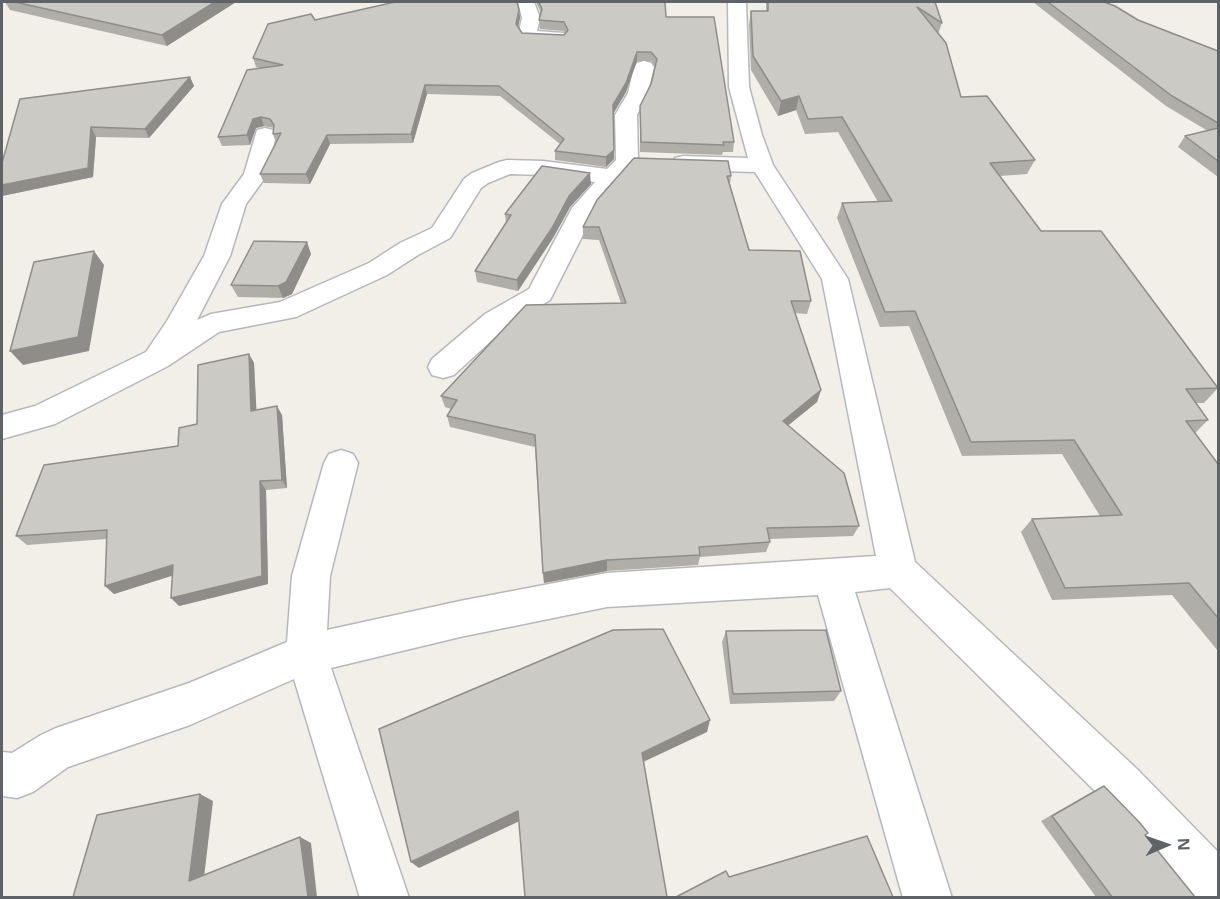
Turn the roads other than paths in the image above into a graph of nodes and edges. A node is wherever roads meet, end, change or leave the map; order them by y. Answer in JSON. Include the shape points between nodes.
{"nodes":[{"id":1,"x":526,"y":2,"type":"edge"},
{"id":2,"x":737,"y":2,"type":"edge"},
{"id":3,"x":558,"y":37,"type":"edge"},
{"id":4,"x":644,"y":67,"type":"edge"},
{"id":5,"x":265,"y":135,"type":"edge"},
{"id":6,"x":637,"y":165,"type":"junction"},
{"id":7,"x":762,"y":165,"type":"junction"},
{"id":8,"x":157,"y":359,"type":"junction"},
{"id":9,"x":443,"y":367,"type":"dead end"},
{"id":10,"x":2,"y":427,"type":"edge"},
{"id":11,"x":341,"y":463,"type":"dead end"},
{"id":12,"x":898,"y":571,"type":"junction"},
{"id":13,"x":832,"y":577,"type":"junction"},
{"id":14,"x":306,"y":654,"type":"junction"},
{"id":15,"x":2,"y":774,"type":"edge"},
{"id":16,"x":1218,"y":886,"type":"edge"},
{"id":17,"x":385,"y":897,"type":"edge"},
{"id":18,"x":928,"y":897,"type":"edge"}],
"edges":[{"from":1,"to":3,"type":"street","via":[[531,37]]},
{"from":2,"to":7,"type":"street","via":[[739,87]]},
{"from":4,"to":6,"type":"street","via":[[638,93],[626,115]]},
{"from":5,"to":8,"type":"street","via":[[255,175],[234,204],[217,256]]},
{"from":6,"to":7,"type":"street"},
{"from":6,"to":8,"type":"street","via":[[507,167],[472,184],[441,233],[378,269],[286,310],[211,324]]},
{"from":6,"to":9,"type":"street","via":[[584,208],[540,294],[495,321]]},
{"from":7,"to":12,"type":"street","via":[[835,279]]},
{"from":8,"to":10,"type":"street","via":[[44,415]]},
{"from":11,"to":14,"type":"street","via":[[311,576]]},
{"from":12,"to":13,"type":"street"},
{"from":12,"to":16,"type":"street","via":[[1121,785]]},
{"from":13,"to":14,"type":"street","via":[[607,590]]},
{"from":13,"to":18,"type":"street"},
{"from":14,"to":15,"type":"street","via":[[190,704],[56,750],[16,776]]},
{"from":14,"to":17,"type":"street"}]}
